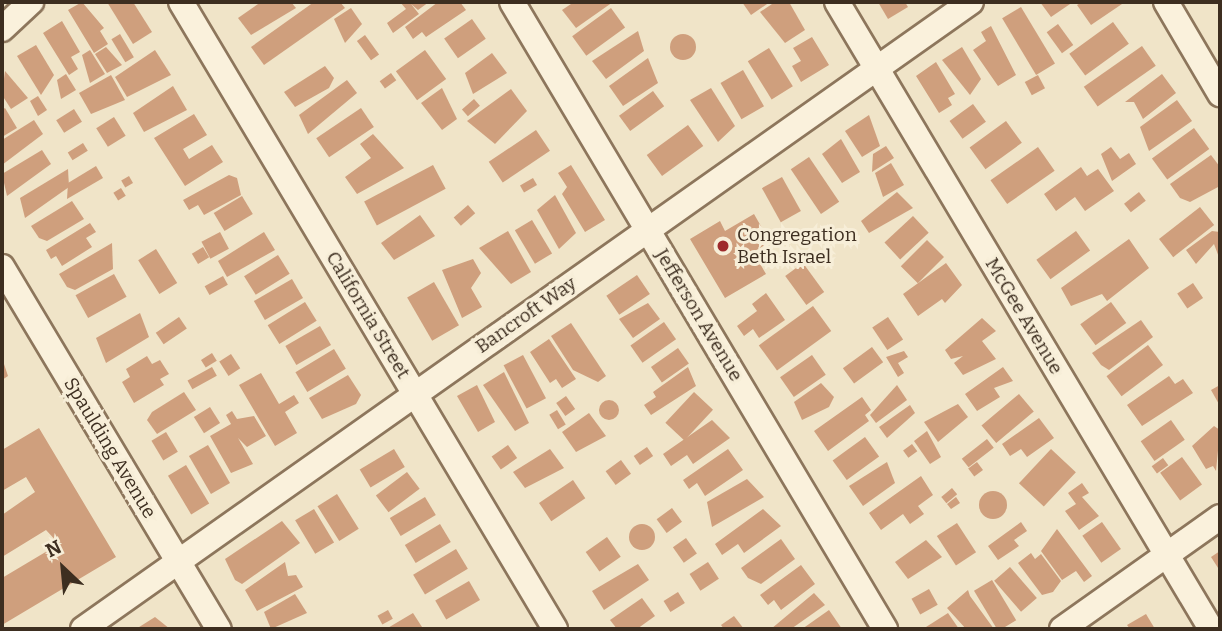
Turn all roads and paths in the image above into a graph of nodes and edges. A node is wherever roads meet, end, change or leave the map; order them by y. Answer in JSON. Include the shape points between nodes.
{"nodes":[{"id":1,"x":31,"y":2,"type":"edge"},
{"id":2,"x":181,"y":2,"type":"edge"},
{"id":3,"x":512,"y":2,"type":"edge"},
{"id":4,"x":838,"y":2,"type":"edge"},
{"id":5,"x":971,"y":2,"type":"edge"},
{"id":6,"x":1166,"y":2,"type":"edge"},
{"id":7,"x":2,"y":29,"type":"edge"},
{"id":8,"x":877,"y":68,"type":"junction"},
{"id":9,"x":1220,"y":94,"type":"edge"},
{"id":10,"x":647,"y":229,"type":"junction"},
{"id":11,"x":2,"y":267,"type":"edge"},
{"id":12,"x":415,"y":394,"type":"junction"},
{"id":13,"x":1220,"y":517,"type":"edge"},
{"id":14,"x":1167,"y":555,"type":"junction"},
{"id":15,"x":178,"y":562,"type":"junction"},
{"id":16,"x":83,"y":629,"type":"edge"},
{"id":17,"x":219,"y":629,"type":"edge"},
{"id":18,"x":555,"y":629,"type":"edge"},
{"id":19,"x":885,"y":629,"type":"edge"},
{"id":20,"x":1062,"y":629,"type":"edge"},
{"id":21,"x":1210,"y":629,"type":"edge"}],
"edges":[{"from":1,"to":7,"type":"street"},
{"from":2,"to":12,"type":"street","name":"California Street"},
{"from":3,"to":10,"type":"street","name":"Jefferson Avenue"},
{"from":4,"to":8,"type":"street","name":"McGee Avenue"},
{"from":5,"to":8,"type":"street","name":"Bancroft Way"},
{"from":6,"to":9,"type":"street"},
{"from":8,"to":10,"type":"street","name":"Bancroft Way"},
{"from":8,"to":14,"type":"street","name":"McGee Avenue"},
{"from":10,"to":12,"type":"street","name":"Bancroft Way"},
{"from":10,"to":19,"type":"street","name":"Jefferson Avenue"},
{"from":11,"to":15,"type":"street","name":"Spaulding Avenue"},
{"from":12,"to":15,"type":"street","name":"Bancroft Way"},
{"from":12,"to":18,"type":"street","name":"California Street"},
{"from":13,"to":14,"type":"street"},
{"from":14,"to":20,"type":"street"},
{"from":14,"to":21,"type":"street","name":"McGee Avenue"},
{"from":15,"to":16,"type":"street","name":"Bancroft Way"},
{"from":15,"to":17,"type":"street","name":"Spaulding Avenue"}]}
